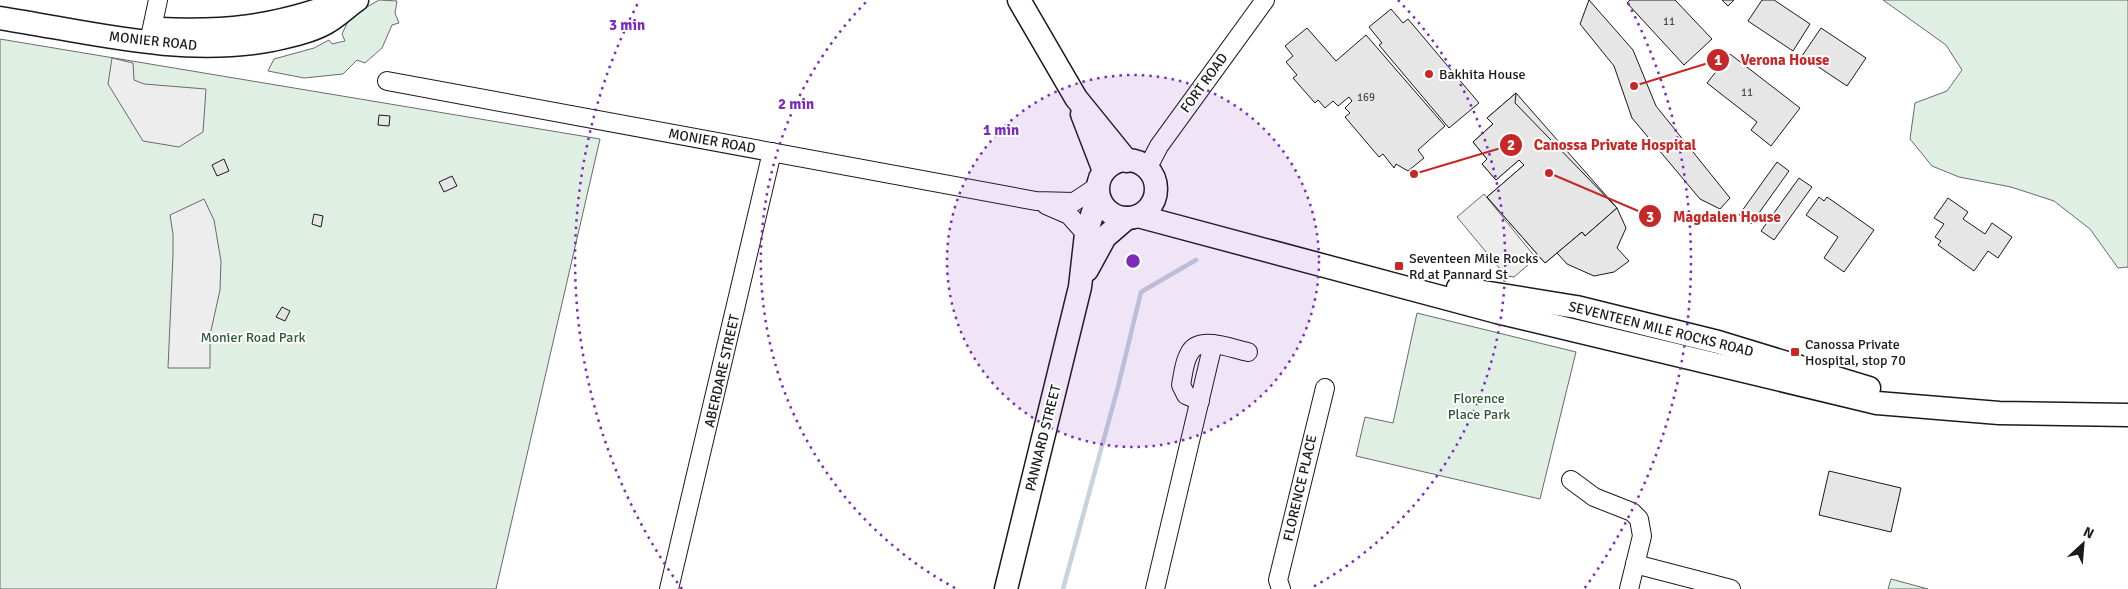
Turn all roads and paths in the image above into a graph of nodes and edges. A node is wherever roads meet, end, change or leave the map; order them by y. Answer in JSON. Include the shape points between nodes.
{"nodes":[{"id":1,"x":158,"y":0,"type":"edge"},
{"id":2,"x":348,"y":0,"type":"edge"},
{"id":3,"x":357,"y":0,"type":"edge"},
{"id":4,"x":1019,"y":0,"type":"edge"},
{"id":5,"x":1265,"y":0,"type":"edge"},
{"id":6,"x":0,"y":6,"type":"edge"},
{"id":7,"x":0,"y":18,"type":"edge"},
{"id":8,"x":151,"y":36,"type":"junction"},
{"id":9,"x":387,"y":82,"type":"dead end"},
{"id":10,"x":1076,"y":98,"type":"junction"},
{"id":11,"x":772,"y":152,"type":"junction"},
{"id":12,"x":1137,"y":165,"type":"junction"},
{"id":13,"x":1100,"y":184,"type":"junction"},
{"id":14,"x":1036,"y":201,"type":"junction"},
{"id":15,"x":1139,"y":212,"type":"junction"},
{"id":16,"x":1086,"y":234,"type":"junction"},
{"id":17,"x":1080,"y":287,"type":"junction"},
{"id":18,"x":1248,"y":352,"type":"dead end"},
{"id":19,"x":1325,"y":388,"type":"dead end"},
{"id":20,"x":2128,"y":415,"type":"edge"},
{"id":21,"x":1571,"y":480,"type":"dead end"},
{"id":22,"x":1635,"y":564,"type":"junction"},
{"id":23,"x":669,"y":589,"type":"edge"},
{"id":24,"x":1006,"y":589,"type":"edge"},
{"id":25,"x":1155,"y":589,"type":"edge"},
{"id":26,"x":1281,"y":589,"type":"edge"},
{"id":27,"x":1628,"y":589,"type":"edge"},
{"id":28,"x":1731,"y":589,"type":"edge"}],
"edges":[{"from":1,"to":8,"type":"street"},
{"from":2,"to":8,"type":"main road","name":"MONIER ROAD","via":[[287,20],[249,28]]},
{"from":3,"to":8,"type":"main road","name":"MONIER ROAD","via":[[326,23],[295,35],[250,44],[195,47]]},
{"from":4,"to":10,"type":"main road"},
{"from":5,"to":12,"type":"street","name":"FORT ROAD","via":[[1159,146]]},
{"from":6,"to":8,"type":"main road","name":"MONIER ROAD"},
{"from":7,"to":8,"type":"main road","name":"MONIER ROAD"},
{"from":9,"to":11,"type":"street","name":"MONIER ROAD"},
{"from":10,"to":12,"type":"main road"},
{"from":10,"to":13,"type":"main road"},
{"from":11,"to":14,"type":"street","name":"MONIER ROAD"},
{"from":11,"to":23,"type":"street","name":"ABERDARE STREET"},
{"from":12,"to":13,"type":"main road","via":[[1112,164]]},
{"from":12,"to":15,"type":"main road","via":[[1155,187]]},
{"from":13,"to":14,"type":"street","name":"MONIER ROAD","via":[[1074,202]]},
{"from":13,"to":15,"type":"main road","via":[[1103,206],[1111,214]]},
{"from":13,"to":16,"type":"main road","name":"PANNARD STREET"},
{"from":14,"to":16,"type":"street","name":"MONIER ROAD","via":[[1069,215]]},
{"from":15,"to":17,"type":"main road","name":"PANNARD STREET","via":[[1105,237]]},
{"from":15,"to":20,"type":"main road","name":"SEVENTEEN MILE ROCKS ROAD","via":[[1199,234],[1497,312],[1877,403],[1999,413]]},
{"from":16,"to":17,"type":"main road","name":"PANNARD STREET"},
{"from":17,"to":24,"type":"main road","name":"PANNARD STREET"},
{"from":18,"to":25,"type":"street","via":[[1213,344]]},
{"from":19,"to":26,"type":"street","name":"FLORENCE PLACE","via":[[1278,580]]},
{"from":21,"to":22,"type":"street","via":[[1594,497],[1632,512],[1638,519],[1642,536]]},
{"from":22,"to":27,"type":"street"},
{"from":22,"to":28,"type":"street"}]}
